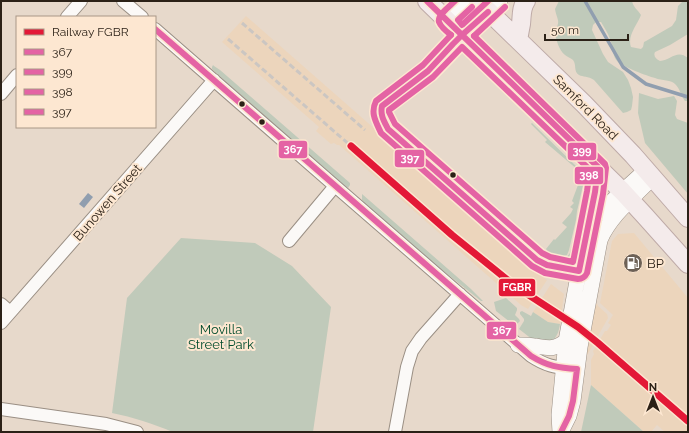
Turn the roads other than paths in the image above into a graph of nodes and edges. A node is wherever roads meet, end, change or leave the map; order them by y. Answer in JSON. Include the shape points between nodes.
{"nodes":[{"id":1,"x":81,"y":1,"type":"edge"},
{"id":2,"x":123,"y":1,"type":"edge"},
{"id":3,"x":427,"y":1,"type":"edge"},
{"id":4,"x":466,"y":1,"type":"edge"},
{"id":5,"x":526,"y":1,"type":"edge"},
{"id":6,"x":489,"y":5,"type":"edge"},
{"id":7,"x":68,"y":16,"type":"edge"},
{"id":8,"x":141,"y":16,"type":"edge"},
{"id":9,"x":447,"y":20,"type":"junction"},
{"id":10,"x":156,"y":30,"type":"edge"},
{"id":11,"x":462,"y":36,"type":"junction"},
{"id":12,"x":518,"y":40,"type":"junction"},
{"id":13,"x":16,"y":76,"type":"edge"},
{"id":14,"x":214,"y":80,"type":"junction"},
{"id":15,"x":1,"y":94,"type":"edge"},
{"id":16,"x":598,"y":167,"type":"junction"},
{"id":17,"x":649,"y":174,"type":"junction"},
{"id":18,"x":335,"y":186,"type":"junction"},
{"id":19,"x":627,"y":196,"type":"junction"},
{"id":20,"x":688,"y":218,"type":"edge"},
{"id":21,"x":589,"y":224,"type":"junction"},
{"id":22,"x":289,"y":241,"type":"dead end"},
{"id":23,"x":688,"y":264,"type":"edge"},
{"id":24,"x":460,"y":294,"type":"junction"},
{"id":25,"x":1,"y":304,"type":"edge"},
{"id":26,"x":10,"y":312,"type":"junction"},
{"id":27,"x":1,"y":323,"type":"edge"},
{"id":28,"x":566,"y":341,"type":"junction"},
{"id":29,"x":518,"y":345,"type":"junction"},
{"id":30,"x":570,"y":369,"type":"junction"},
{"id":31,"x":1,"y":409,"type":"edge"},
{"id":32,"x":137,"y":432,"type":"edge"},
{"id":33,"x":395,"y":432,"type":"edge"},
{"id":34,"x":561,"y":432,"type":"edge"}],
"edges":[{"from":1,"to":7,"type":"street"},
{"from":2,"to":8,"type":"street"},
{"from":3,"to":9,"type":"main road"},
{"from":4,"to":9,"type":"street"},
{"from":5,"to":12,"type":"main road","via":[[521,12]]},
{"from":6,"to":11,"type":"street"},
{"from":6,"to":12,"type":"main road","name":"Samford Road"},
{"from":9,"to":11,"type":"main road"},
{"from":10,"to":14,"type":"street"},
{"from":11,"to":16,"type":"main road"},
{"from":12,"to":17,"type":"main road","name":"Samford Road","via":[[633,154]]},
{"from":13,"to":15,"type":"street"},
{"from":14,"to":18,"type":"street"},
{"from":14,"to":26,"type":"street","name":"Bunowen Street"},
{"from":16,"to":19,"type":"main road"},
{"from":16,"to":21,"type":"main road"},
{"from":17,"to":19,"type":"street"},
{"from":17,"to":20,"type":"main road","name":"Samford Road"},
{"from":18,"to":22,"type":"street"},
{"from":18,"to":24,"type":"street"},
{"from":19,"to":21,"type":"street","via":[[601,211]]},
{"from":19,"to":23,"type":"main road"},
{"from":19,"to":30,"type":"street","via":[[600,240],[590,292]]},
{"from":21,"to":28,"type":"street"},
{"from":24,"to":29,"type":"street"},
{"from":24,"to":33,"type":"street","via":[[412,351]]},
{"from":25,"to":26,"type":"street"},
{"from":26,"to":27,"type":"street","name":"Bunowen Street"},
{"from":28,"to":29,"type":"street","via":[[554,348]]},
{"from":28,"to":30,"type":"street"},
{"from":29,"to":30,"type":"street","via":[[544,364]]},
{"from":30,"to":34,"type":"street","via":[[559,415]]},
{"from":31,"to":32,"type":"street","via":[[106,424]]}]}
